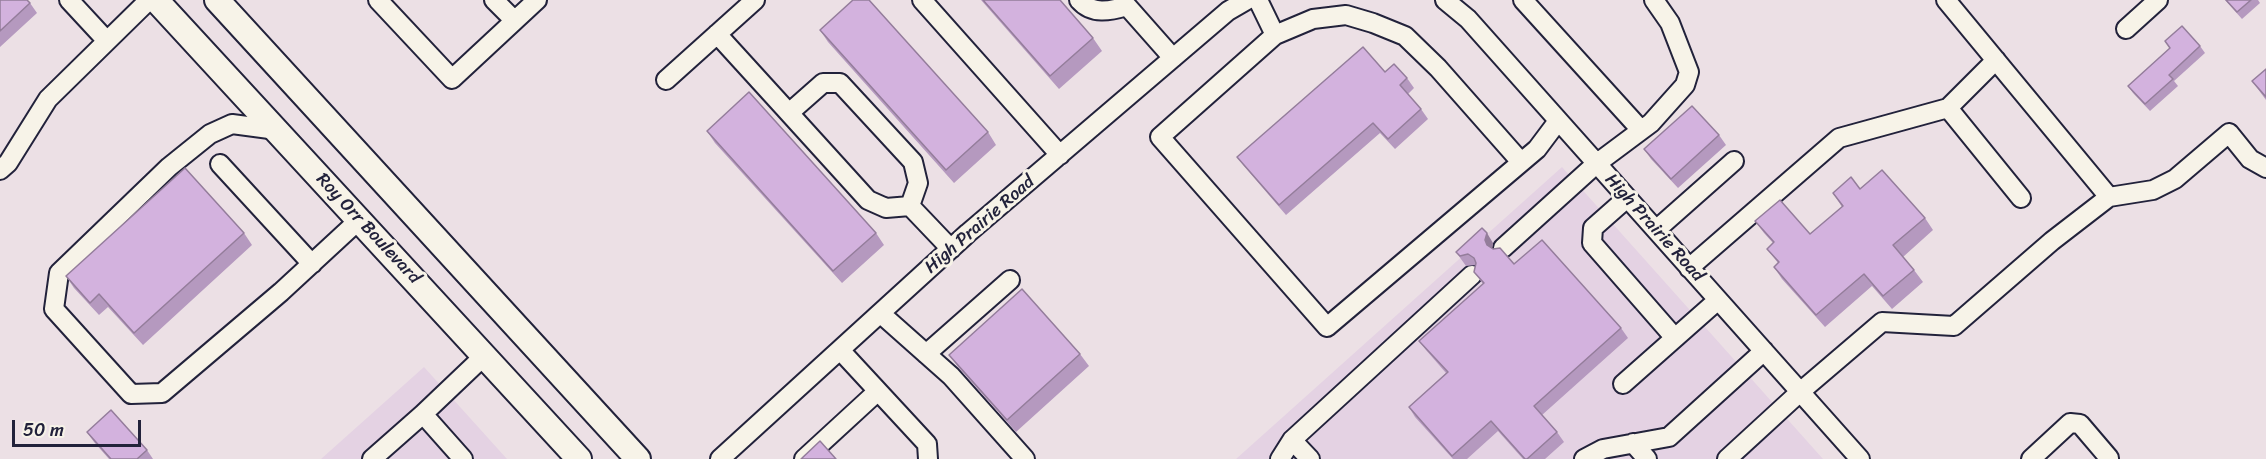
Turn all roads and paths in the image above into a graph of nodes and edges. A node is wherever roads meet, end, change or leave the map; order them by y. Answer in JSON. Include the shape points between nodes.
{"nodes":[{"id":1,"x":69,"y":0,"type":"edge"},
{"id":2,"x":149,"y":0,"type":"edge"},
{"id":3,"x":156,"y":0,"type":"edge"},
{"id":4,"x":218,"y":0,"type":"edge"},
{"id":5,"x":378,"y":0,"type":"edge"},
{"id":6,"x":494,"y":0,"type":"edge"},
{"id":7,"x":537,"y":0,"type":"edge"},
{"id":8,"x":755,"y":0,"type":"edge"},
{"id":9,"x":922,"y":0,"type":"edge"},
{"id":10,"x":1079,"y":0,"type":"edge"},
{"id":11,"x":1247,"y":0,"type":"edge"},
{"id":12,"x":1258,"y":0,"type":"edge"},
{"id":13,"x":1445,"y":0,"type":"edge"},
{"id":14,"x":1523,"y":0,"type":"edge"},
{"id":15,"x":1654,"y":0,"type":"edge"},
{"id":16,"x":1946,"y":0,"type":"edge"},
{"id":17,"x":2158,"y":0,"type":"edge"},
{"id":18,"x":1128,"y":3,"type":"edge"},
{"id":19,"x":514,"y":20,"type":"junction"},
{"id":20,"x":2126,"y":28,"type":"dead end"},
{"id":21,"x":717,"y":34,"type":"junction"},
{"id":22,"x":1275,"y":35,"type":"junction"},
{"id":23,"x":107,"y":41,"type":"junction"},
{"id":24,"x":1173,"y":58,"type":"junction"},
{"id":25,"x":1996,"y":60,"type":"junction"},
{"id":26,"x":666,"y":80,"type":"dead end"},
{"id":27,"x":1948,"y":108,"type":"junction"},
{"id":28,"x":789,"y":113,"type":"junction"},
{"id":29,"x":1558,"y":120,"type":"junction"},
{"id":30,"x":277,"y":130,"type":"junction"},
{"id":31,"x":1641,"y":130,"type":"junction"},
{"id":32,"x":1060,"y":154,"type":"junction"},
{"id":33,"x":1734,"y":161,"type":"dead end"},
{"id":34,"x":1521,"y":162,"type":"junction"},
{"id":35,"x":220,"y":164,"type":"dead end"},
{"id":36,"x":1596,"y":164,"type":"junction"},
{"id":37,"x":2266,"y":168,"type":"edge"},
{"id":38,"x":0,"y":170,"type":"edge"},
{"id":39,"x":2109,"y":197,"type":"junction"},
{"id":40,"x":1627,"y":198,"type":"junction"},
{"id":41,"x":2021,"y":198,"type":"dead end"},
{"id":42,"x":910,"y":206,"type":"junction"},
{"id":43,"x":360,"y":220,"type":"junction"},
{"id":44,"x":1656,"y":230,"type":"junction"},
{"id":45,"x":1503,"y":248,"type":"edge"},
{"id":46,"x":951,"y":249,"type":"junction"},
{"id":47,"x":312,"y":264,"type":"junction"},
{"id":48,"x":1689,"y":268,"type":"junction"},
{"id":49,"x":1473,"y":276,"type":"edge"},
{"id":50,"x":1010,"y":280,"type":"dead end"},
{"id":51,"x":1718,"y":300,"type":"junction"},
{"id":52,"x":880,"y":313,"type":"junction"},
{"id":53,"x":1675,"y":338,"type":"junction"},
{"id":54,"x":840,"y":350,"type":"junction"},
{"id":55,"x":1764,"y":351,"type":"junction"},
{"id":56,"x":926,"y":354,"type":"junction"},
{"id":57,"x":484,"y":356,"type":"junction"},
{"id":58,"x":1623,"y":384,"type":"dead end"},
{"id":59,"x":878,"y":391,"type":"junction"},
{"id":60,"x":1800,"y":392,"type":"junction"},
{"id":61,"x":423,"y":414,"type":"junction"},
{"id":62,"x":1292,"y":440,"type":"junction"},
{"id":63,"x":1633,"y":443,"type":"junction"},
{"id":64,"x":372,"y":459,"type":"edge"},
{"id":65,"x":463,"y":459,"type":"edge"},
{"id":66,"x":579,"y":459,"type":"edge"},
{"id":67,"x":638,"y":459,"type":"edge"},
{"id":68,"x":720,"y":459,"type":"edge"},
{"id":69,"x":804,"y":459,"type":"edge"},
{"id":70,"x":928,"y":459,"type":"edge"},
{"id":71,"x":1025,"y":459,"type":"edge"},
{"id":72,"x":1281,"y":459,"type":"edge"},
{"id":73,"x":1310,"y":459,"type":"edge"},
{"id":74,"x":1584,"y":459,"type":"edge"},
{"id":75,"x":1647,"y":459,"type":"edge"},
{"id":76,"x":1727,"y":459,"type":"edge"},
{"id":77,"x":1860,"y":459,"type":"edge"},
{"id":78,"x":2031,"y":459,"type":"edge"},
{"id":79,"x":2108,"y":459,"type":"edge"}],
"edges":[{"from":1,"to":23,"type":"street"},
{"from":2,"to":23,"type":"street"},
{"from":3,"to":30,"type":"main road","name":"Roy Orr Boulevard"},
{"from":4,"to":67,"type":"main road"},
{"from":5,"to":19,"type":"street","via":[[452,79]]},
{"from":6,"to":19,"type":"street"},
{"from":7,"to":19,"type":"street"},
{"from":8,"to":21,"type":"street"},
{"from":9,"to":32,"type":"street"},
{"from":10,"to":18,"type":"street","via":[[1085,7],[1106,12]]},
{"from":11,"to":24,"type":"street","name":"High Prairie Road","via":[[1228,11]]},
{"from":12,"to":22,"type":"street"},
{"from":13,"to":29,"type":"street","name":"High Prairie Road","via":[[1468,19]]},
{"from":14,"to":31,"type":"street"},
{"from":15,"to":31,"type":"street","via":[[1670,23],[1689,72],[1685,85]]},
{"from":16,"to":25,"type":"street"},
{"from":17,"to":20,"type":"street"},
{"from":18,"to":24,"type":"street"},
{"from":21,"to":26,"type":"street"},
{"from":21,"to":28,"type":"street"},
{"from":22,"to":34,"type":"street","via":[[1313,20],[1346,15],[1405,36]]},
{"from":22,"to":34,"type":"street","via":[[1160,138],[1327,327]]},
{"from":23,"to":38,"type":"street","via":[[48,99]]},
{"from":24,"to":32,"type":"street","name":"High Prairie Road"},
{"from":25,"to":27,"type":"street"},
{"from":25,"to":39,"type":"street"},
{"from":27,"to":41,"type":"street"},
{"from":27,"to":48,"type":"street","via":[[1839,138]]},
{"from":28,"to":42,"type":"street","via":[[867,200],[886,208]]},
{"from":28,"to":42,"type":"street","via":[[823,83],[840,83],[913,162],[918,183]]},
{"from":29,"to":34,"type":"street","via":[[1537,149]]},
{"from":29,"to":36,"type":"street","name":"High Prairie Road"},
{"from":30,"to":43,"type":"main road","name":"Roy Orr Boulevard"},
{"from":30,"to":47,"type":"street","via":[[232,124],[210,134],[169,167],[59,273],[54,309],[131,394],[162,393]]},
{"from":31,"to":36,"type":"street"},
{"from":32,"to":46,"type":"street","name":"High Prairie Road"},
{"from":33,"to":44,"type":"street"},
{"from":35,"to":47,"type":"street"},
{"from":36,"to":40,"type":"street","name":"High Prairie Road"},
{"from":36,"to":45,"type":"street"},
{"from":37,"to":39,"type":"street","via":[[2250,159],[2229,133],[2175,179],[2152,190]]},
{"from":39,"to":60,"type":"street","via":[[1954,326],[1882,322]]},
{"from":40,"to":44,"type":"street","name":"High Prairie Road"},
{"from":40,"to":53,"type":"street","via":[[1593,228],[1592,243]]},
{"from":42,"to":46,"type":"street"},
{"from":43,"to":47,"type":"street"},
{"from":43,"to":57,"type":"main road","name":"Roy Orr Boulevard"},
{"from":44,"to":48,"type":"street","name":"High Prairie Road"},
{"from":46,"to":52,"type":"street","name":"High Prairie Road"},
{"from":48,"to":51,"type":"street","name":"High Prairie Road"},
{"from":49,"to":62,"type":"street"},
{"from":50,"to":56,"type":"street"},
{"from":51,"to":53,"type":"street"},
{"from":51,"to":55,"type":"street","name":"High Prairie Road"},
{"from":52,"to":54,"type":"street","name":"High Prairie Road"},
{"from":52,"to":56,"type":"street"},
{"from":53,"to":58,"type":"street"},
{"from":54,"to":59,"type":"street"},
{"from":54,"to":68,"type":"street","name":"High Prairie Road"},
{"from":55,"to":60,"type":"street","name":"High Prairie Road"},
{"from":55,"to":63,"type":"street","via":[[1669,437]]},
{"from":56,"to":71,"type":"street","via":[[951,376]]},
{"from":57,"to":61,"type":"street"},
{"from":57,"to":66,"type":"main road","name":"Roy Orr Boulevard"},
{"from":59,"to":69,"type":"street"},
{"from":59,"to":70,"type":"street","via":[[927,444]]},
{"from":60,"to":76,"type":"street"},
{"from":60,"to":77,"type":"street","name":"High Prairie Road"},
{"from":61,"to":64,"type":"street"},
{"from":61,"to":65,"type":"street"},
{"from":62,"to":72,"type":"street"},
{"from":62,"to":73,"type":"street"},
{"from":63,"to":74,"type":"street","via":[[1603,448]]},
{"from":63,"to":75,"type":"street"},
{"from":78,"to":79,"type":"street","via":[[2070,423],[2080,424]]}]}
